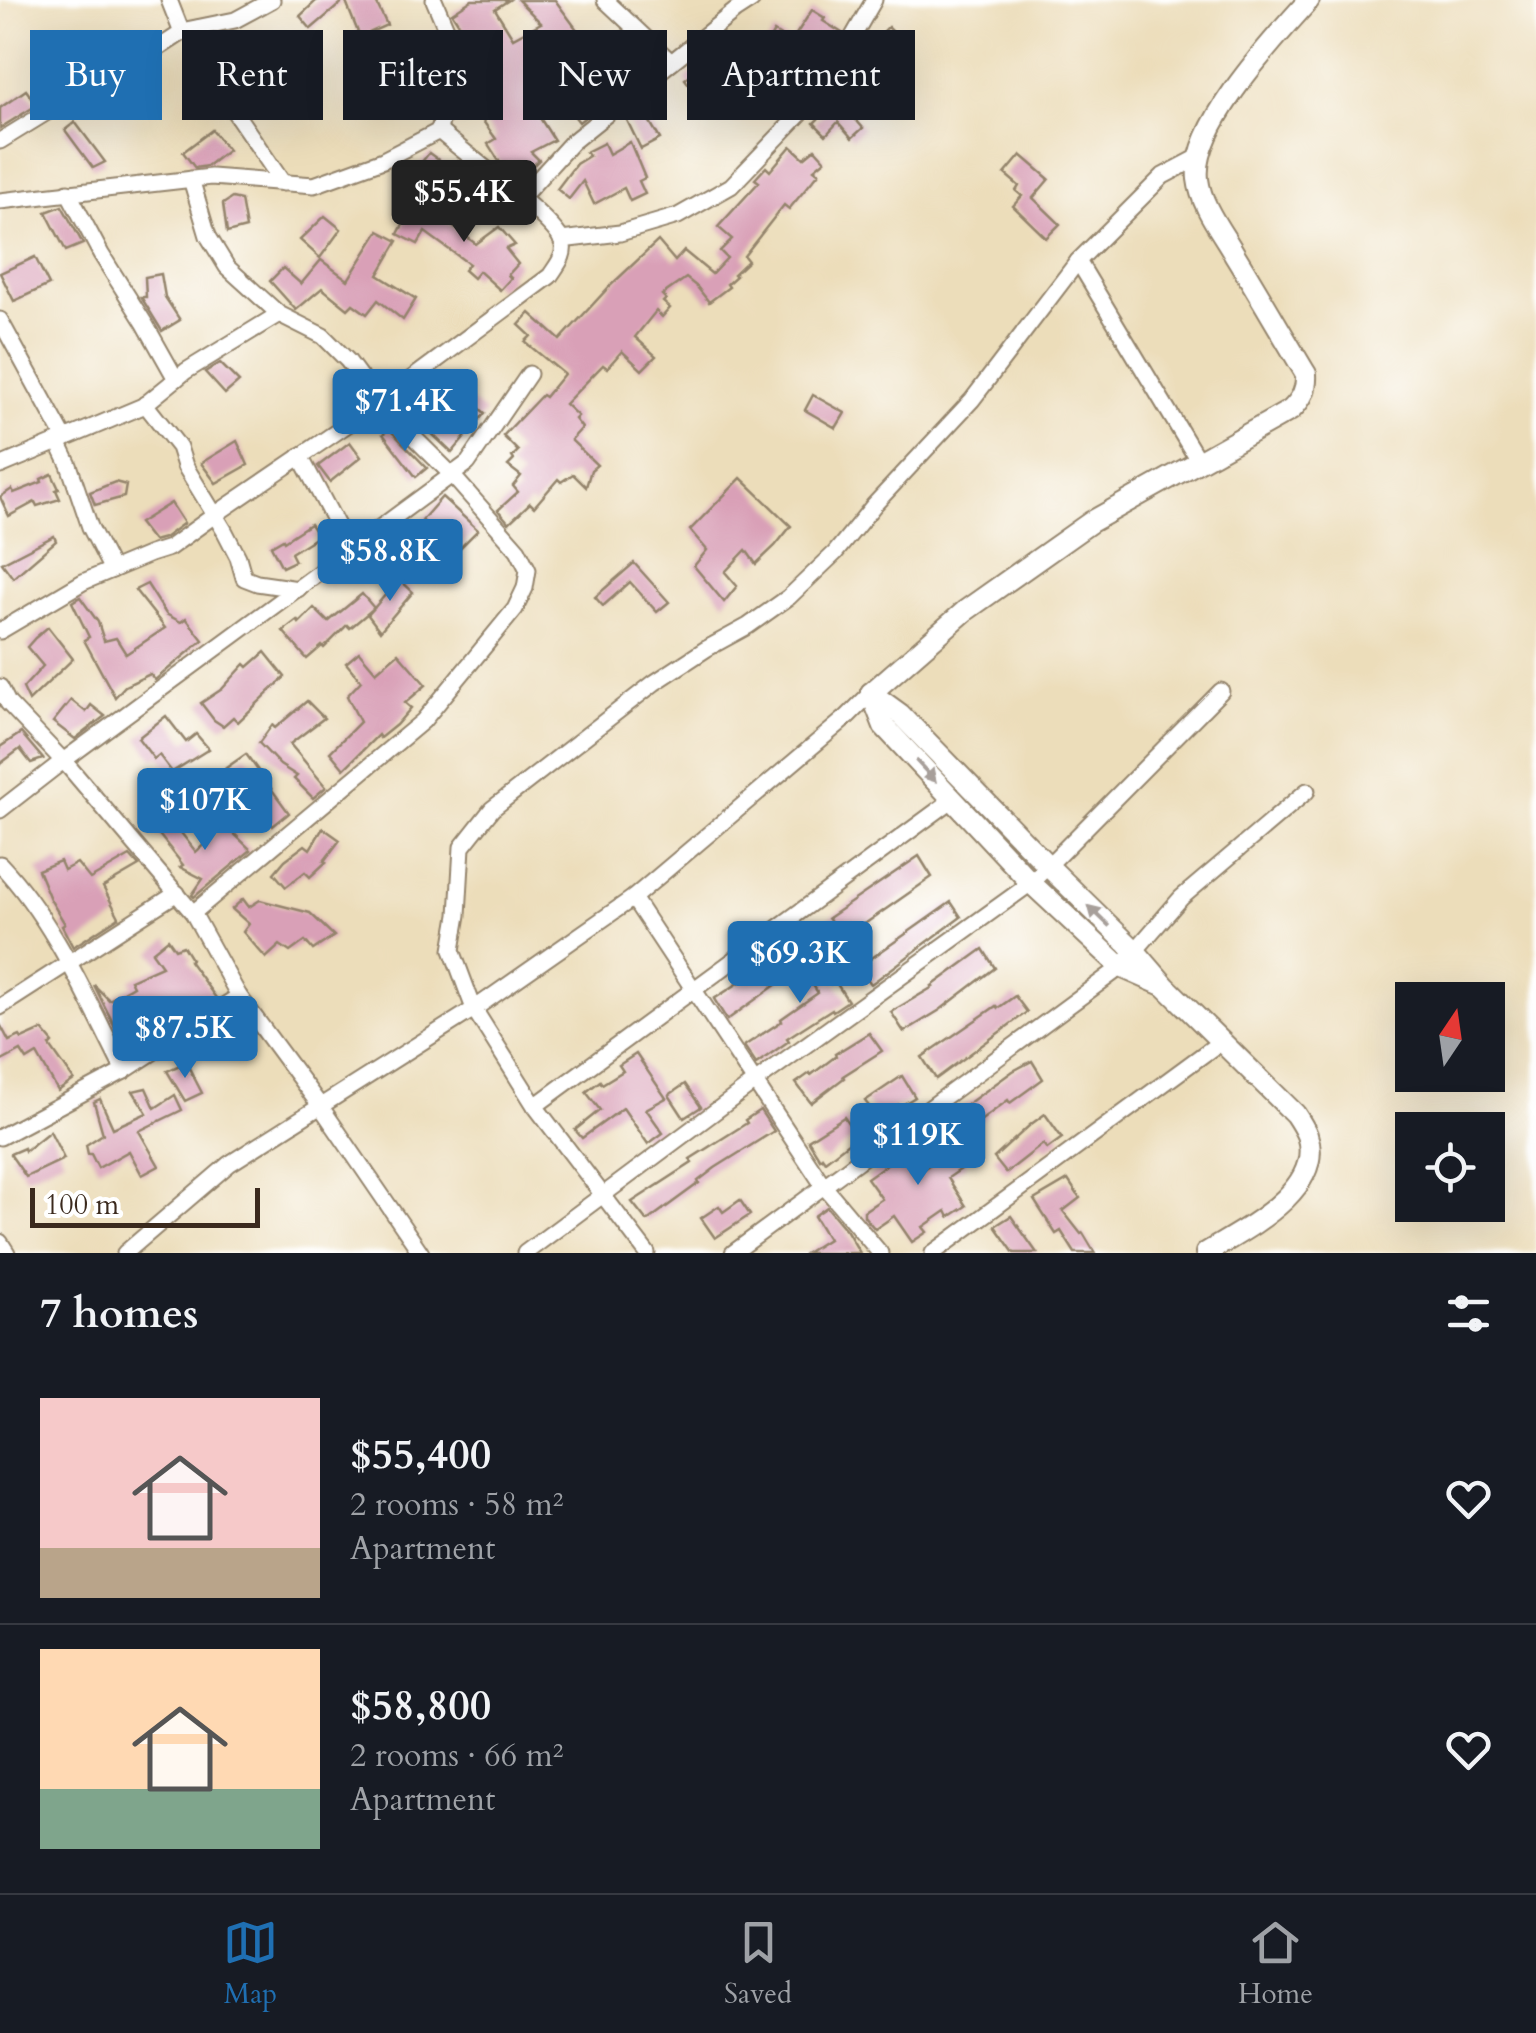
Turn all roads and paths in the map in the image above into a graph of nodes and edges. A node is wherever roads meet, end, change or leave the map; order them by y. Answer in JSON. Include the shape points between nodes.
{"nodes":[{"id":1,"x":169,"y":0,"type":"edge"},
{"id":2,"x":272,"y":0,"type":"edge"},
{"id":3,"x":434,"y":0,"type":"edge"},
{"id":4,"x":605,"y":0,"type":"edge"},
{"id":5,"x":752,"y":0,"type":"edge"},
{"id":6,"x":874,"y":0,"type":"edge"},
{"id":7,"x":1308,"y":0,"type":"edge"},
{"id":8,"x":198,"y":28,"type":"junction"},
{"id":9,"x":192,"y":30,"type":"edge"},
{"id":10,"x":182,"y":33,"type":"joint"},
{"id":11,"x":671,"y":62,"type":"junction"},
{"id":12,"x":439,"y":131,"type":"junction"},
{"id":13,"x":0,"y":141,"type":"edge"},
{"id":14,"x":1199,"y":157,"type":"junction"},
{"id":15,"x":191,"y":179,"type":"junction"},
{"id":16,"x":283,"y":183,"type":"junction"},
{"id":17,"x":68,"y":192,"type":"junction"},
{"id":18,"x":520,"y":199,"type":"junction"},
{"id":19,"x":0,"y":201,"type":"edge"},
{"id":20,"x":562,"y":240,"type":"junction"},
{"id":21,"x":1078,"y":261,"type":"junction"},
{"id":22,"x":280,"y":314,"type":"junction"},
{"id":23,"x":0,"y":320,"type":"edge"},
{"id":24,"x":529,"y":374,"type":"dead end"},
{"id":25,"x":176,"y":379,"type":"junction"},
{"id":26,"x":379,"y":403,"type":"junction"},
{"id":27,"x":145,"y":404,"type":"junction"},
{"id":28,"x":62,"y":440,"type":"junction"},
{"id":29,"x":300,"y":456,"type":"junction"},
{"id":30,"x":1199,"y":462,"type":"junction"},
{"id":31,"x":0,"y":466,"type":"edge"},
{"id":32,"x":452,"y":476,"type":"junction"},
{"id":33,"x":216,"y":514,"type":"junction"},
{"id":34,"x":350,"y":550,"type":"junction"},
{"id":35,"x":112,"y":570,"type":"junction"},
{"id":36,"x":298,"y":589,"type":"junction"},
{"id":37,"x":0,"y":631,"type":"edge"},
{"id":38,"x":0,"y":687,"type":"edge"},
{"id":39,"x":1221,"y":690,"type":"dead end"},
{"id":40,"x":870,"y":693,"type":"junction"},
{"id":41,"x":63,"y":761,"type":"junction"},
{"id":42,"x":1306,"y":791,"type":"dead end"},
{"id":43,"x":952,"y":800,"type":"junction"},
{"id":44,"x":0,"y":810,"type":"edge"},
{"id":45,"x":0,"y":864,"type":"edge"},
{"id":46,"x":1048,"y":866,"type":"junction"},
{"id":47,"x":1031,"y":883,"type":"junction"},
{"id":48,"x":176,"y":893,"type":"junction"},
{"id":49,"x":633,"y":898,"type":"junction"},
{"id":50,"x":194,"y":914,"type":"junction"},
{"id":51,"x":1128,"y":959,"type":"junction"},
{"id":52,"x":68,"y":963,"type":"junction"},
{"id":53,"x":692,"y":988,"type":"junction"},
{"id":54,"x":239,"y":996,"type":"junction"},
{"id":55,"x":0,"y":1007,"type":"edge"},
{"id":56,"x":474,"y":1009,"type":"junction"},
{"id":57,"x":1222,"y":1040,"type":"junction"},
{"id":58,"x":124,"y":1072,"type":"junction"},
{"id":59,"x":756,"y":1081,"type":"junction"},
{"id":60,"x":535,"y":1106,"type":"junction"},
{"id":61,"x":322,"y":1108,"type":"junction"},
{"id":62,"x":0,"y":1137,"type":"edge"},
{"id":63,"x":823,"y":1185,"type":"junction"},
{"id":64,"x":604,"y":1196,"type":"junction"},
{"id":65,"x":0,"y":1242,"type":"edge"},
{"id":66,"x":7,"y":1253,"type":"edge"},
{"id":67,"x":125,"y":1253,"type":"edge"},
{"id":68,"x":421,"y":1253,"type":"edge"},
{"id":69,"x":525,"y":1253,"type":"edge"},
{"id":70,"x":647,"y":1253,"type":"edge"},
{"id":71,"x":732,"y":1253,"type":"edge"},
{"id":72,"x":880,"y":1253,"type":"edge"},
{"id":73,"x":933,"y":1253,"type":"edge"},
{"id":74,"x":1206,"y":1253,"type":"edge"}],
"edges":[{"from":1,"to":10,"type":"street"},
{"from":2,"to":8,"type":"street","via":[[234,20]]},
{"from":3,"to":12,"type":"street","via":[[456,52]]},
{"from":4,"to":11,"type":"street"},
{"from":5,"to":11,"type":"street"},
{"from":6,"to":20,"type":"street","via":[[821,92],[731,186],[678,216]]},
{"from":7,"to":14,"type":"main road","via":[[1218,112]]},
{"from":8,"to":9,"type":"street"},
{"from":8,"to":16,"type":"street","via":[[222,95]]},
{"from":10,"to":13,"type":"street"},
{"from":11,"to":18,"type":"street","via":[[572,142]]},
{"from":12,"to":16,"type":"street","via":[[314,185]]},
{"from":12,"to":18,"type":"street"},
{"from":14,"to":21,"type":"street","via":[[1163,176]]},
{"from":14,"to":30,"type":"main road","via":[[1202,196],[1307,384],[1291,410]]},
{"from":15,"to":16,"type":"street"},
{"from":15,"to":17,"type":"street"},
{"from":15,"to":22,"type":"street","via":[[208,236],[226,268]]},
{"from":17,"to":19,"type":"street"},
{"from":17,"to":25,"type":"street"},
{"from":18,"to":20,"type":"street"},
{"from":20,"to":26,"type":"street","via":[[563,256],[550,276]]},
{"from":21,"to":30,"type":"street"},
{"from":21,"to":56,"type":"street","via":[[972,400],[788,597],[654,682],[492,809],[462,847],[452,950]]},
{"from":22,"to":25,"type":"street"},
{"from":22,"to":26,"type":"street","via":[[322,336]]},
{"from":23,"to":28,"type":"street"},
{"from":24,"to":32,"type":"street","via":[[468,464]]},
{"from":25,"to":27,"type":"street"},
{"from":26,"to":29,"type":"street"},
{"from":26,"to":32,"type":"street"},
{"from":27,"to":28,"type":"street"},
{"from":27,"to":33,"type":"street","via":[[179,447]]},
{"from":28,"to":31,"type":"street"},
{"from":28,"to":35,"type":"street","via":[[90,527]]},
{"from":29,"to":33,"type":"street"},
{"from":29,"to":34,"type":"street"},
{"from":30,"to":40,"type":"main road","via":[[1075,533],[966,611]]},
{"from":32,"to":34,"type":"street"},
{"from":32,"to":50,"type":"street","via":[[528,570],[515,609],[423,721]]},
{"from":33,"to":35,"type":"street","via":[[169,548]]},
{"from":33,"to":36,"type":"street","via":[[244,578]]},
{"from":34,"to":36,"type":"street"},
{"from":35,"to":37,"type":"street"},
{"from":36,"to":41,"type":"street"},
{"from":38,"to":41,"type":"street"},
{"from":39,"to":46,"type":"street"},
{"from":40,"to":43,"type":"main road","one_way":true,"via":[[884,726]]},
{"from":40,"to":46,"type":"main road","via":[[900,714]]},
{"from":40,"to":49,"type":"street"},
{"from":41,"to":44,"type":"street"},
{"from":41,"to":48,"type":"street"},
{"from":42,"to":51,"type":"street","via":[[1181,898]]},
{"from":43,"to":47,"type":"main road"},
{"from":43,"to":53,"type":"street"},
{"from":45,"to":52,"type":"street","via":[[22,886]]},
{"from":46,"to":47,"type":"street"},
{"from":51,"to":46,"type":"main road","one_way":true},
{"from":47,"to":51,"type":"main road"},
{"from":47,"to":59,"type":"street"},
{"from":48,"to":50,"type":"street"},
{"from":48,"to":52,"type":"street"},
{"from":49,"to":53,"type":"street"},
{"from":49,"to":56,"type":"street"},
{"from":50,"to":54,"type":"street"},
{"from":51,"to":57,"type":"main road"},
{"from":51,"to":63,"type":"street"},
{"from":52,"to":55,"type":"street"},
{"from":52,"to":58,"type":"street"},
{"from":53,"to":59,"type":"street"},
{"from":53,"to":60,"type":"street"},
{"from":54,"to":58,"type":"street"},
{"from":54,"to":61,"type":"street"},
{"from":56,"to":60,"type":"street"},
{"from":56,"to":61,"type":"street"},
{"from":57,"to":73,"type":"street"},
{"from":57,"to":74,"type":"main road","via":[[1295,1114],[1310,1152],[1280,1206]]},
{"from":58,"to":62,"type":"street"},
{"from":59,"to":63,"type":"street"},
{"from":59,"to":64,"type":"street"},
{"from":60,"to":64,"type":"street"},
{"from":61,"to":67,"type":"street","via":[[228,1164]]},
{"from":61,"to":68,"type":"street"},
{"from":63,"to":71,"type":"street"},
{"from":63,"to":72,"type":"street"},
{"from":64,"to":69,"type":"street"},
{"from":64,"to":70,"type":"street"},
{"from":65,"to":66,"type":"street"}]}
